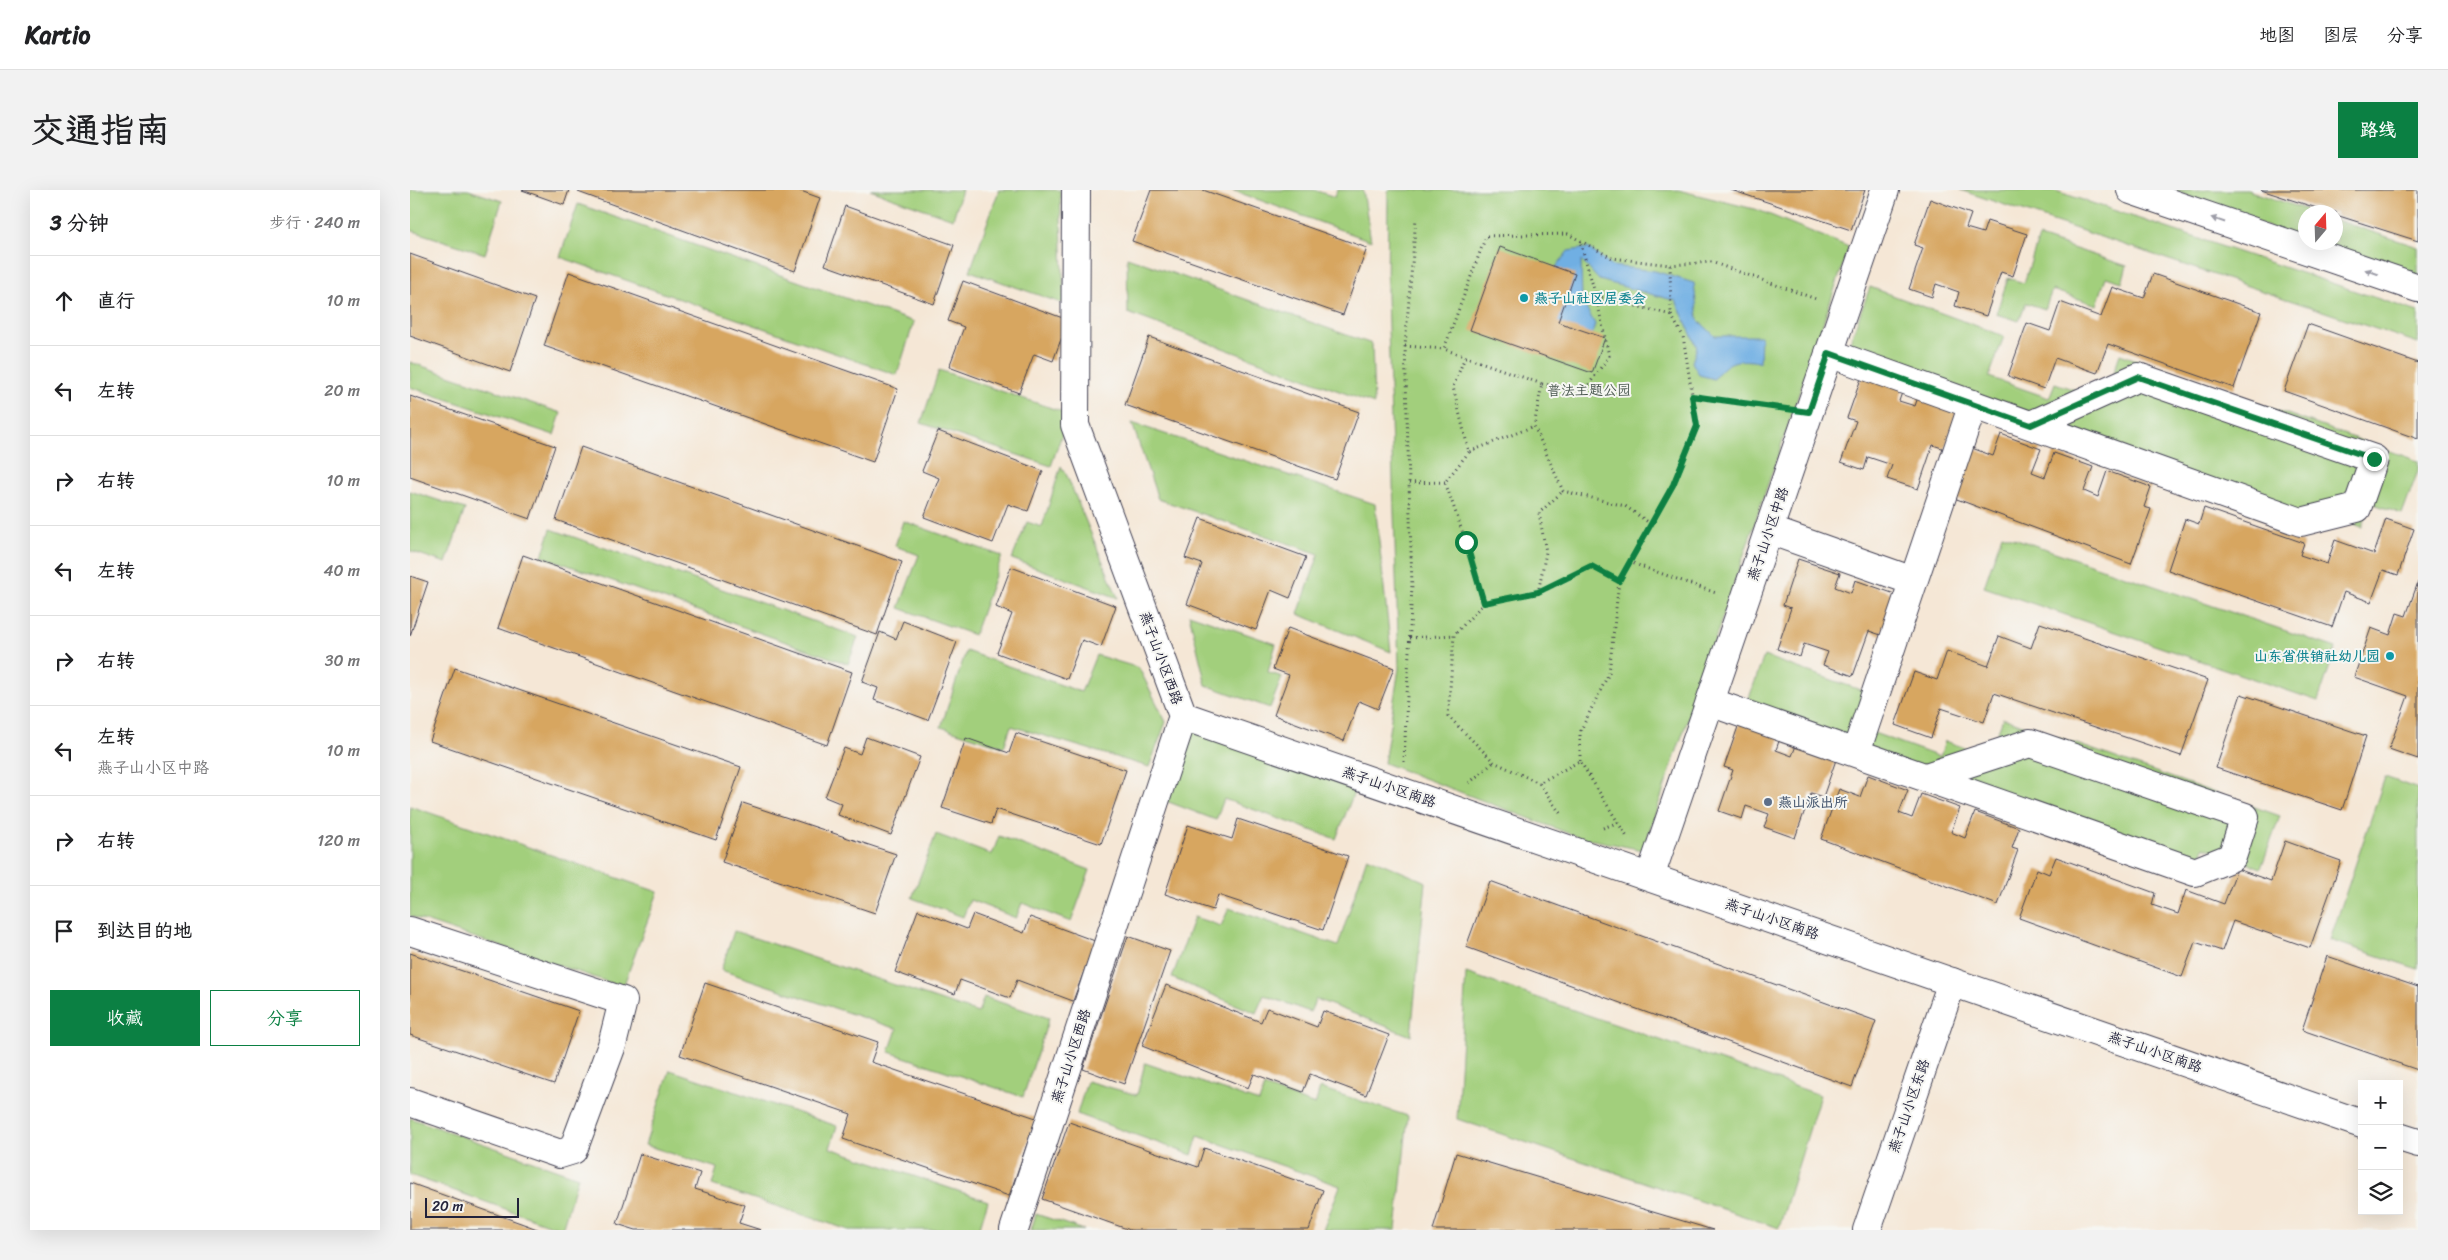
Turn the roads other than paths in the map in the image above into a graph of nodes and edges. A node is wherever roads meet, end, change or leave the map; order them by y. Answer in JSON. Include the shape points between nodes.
{"nodes":[{"id":1,"x":1076,"y":190,"type":"edge"},
{"id":2,"x":1885,"y":190,"type":"edge"},
{"id":3,"x":2146,"y":192,"type":"edge"},
{"id":4,"x":2418,"y":288,"type":"edge"},
{"id":5,"x":1829,"y":353,"type":"junction"},
{"id":6,"x":1973,"y":404,"type":"junction"},
{"id":7,"x":2031,"y":425,"type":"junction"},
{"id":8,"x":1769,"y":530,"type":"junction"},
{"id":9,"x":1913,"y":581,"type":"junction"},
{"id":10,"x":1710,"y":702,"type":"junction"},
{"id":11,"x":1183,"y":716,"type":"junction"},
{"id":12,"x":1856,"y":752,"type":"junction"},
{"id":13,"x":1926,"y":777,"type":"junction"},
{"id":14,"x":1650,"y":877,"type":"junction"},
{"id":15,"x":410,"y":931,"type":"edge"},
{"id":16,"x":1952,"y":982,"type":"junction"},
{"id":17,"x":410,"y":1102,"type":"edge"},
{"id":18,"x":2358,"y":1123,"type":"edge"},
{"id":19,"x":2403,"y":1138,"type":"edge"},
{"id":20,"x":2418,"y":1143,"type":"edge"},
{"id":21,"x":1014,"y":1230,"type":"edge"},
{"id":22,"x":1866,"y":1230,"type":"edge"}],
"edges":[{"from":1,"to":11,"type":"street","name":"燕子山小区西路","via":[[1076,425]]},
{"from":2,"to":5,"type":"street","name":"燕子山小区中路"},
{"from":4,"to":3,"type":"street","one_way":true},
{"from":5,"to":6,"type":"street"},
{"from":5,"to":8,"type":"street","name":"燕子山小区中路"},
{"from":6,"to":7,"type":"street"},
{"from":6,"to":9,"type":"street"},
{"from":7,"to":7,"type":"street","via":[[2301,522],[2357,508],[2374,459],[2138,377]]},
{"from":8,"to":9,"type":"street"},
{"from":8,"to":10,"type":"street","name":"燕子山小区中路"},
{"from":9,"to":12,"type":"street"},
{"from":10,"to":12,"type":"street"},
{"from":10,"to":14,"type":"street","name":"燕子山小区中路"},
{"from":11,"to":14,"type":"street","name":"燕子山小区南路"},
{"from":11,"to":21,"type":"street","name":"燕子山小区西路"},
{"from":12,"to":13,"type":"street"},
{"from":13,"to":13,"type":"street","via":[[2195,872],[2232,857],[2245,817],[2030,743]]},
{"from":14,"to":16,"type":"street","name":"燕子山小区南路"},
{"from":15,"to":17,"type":"street","via":[[623,1001],[612,1044],[573,1150],[560,1154]]},
{"from":16,"to":18,"type":"street","name":"燕子山小区南路"},
{"from":16,"to":22,"type":"street","name":"燕子山小区东路"},
{"from":19,"to":20,"type":"street"}]}
